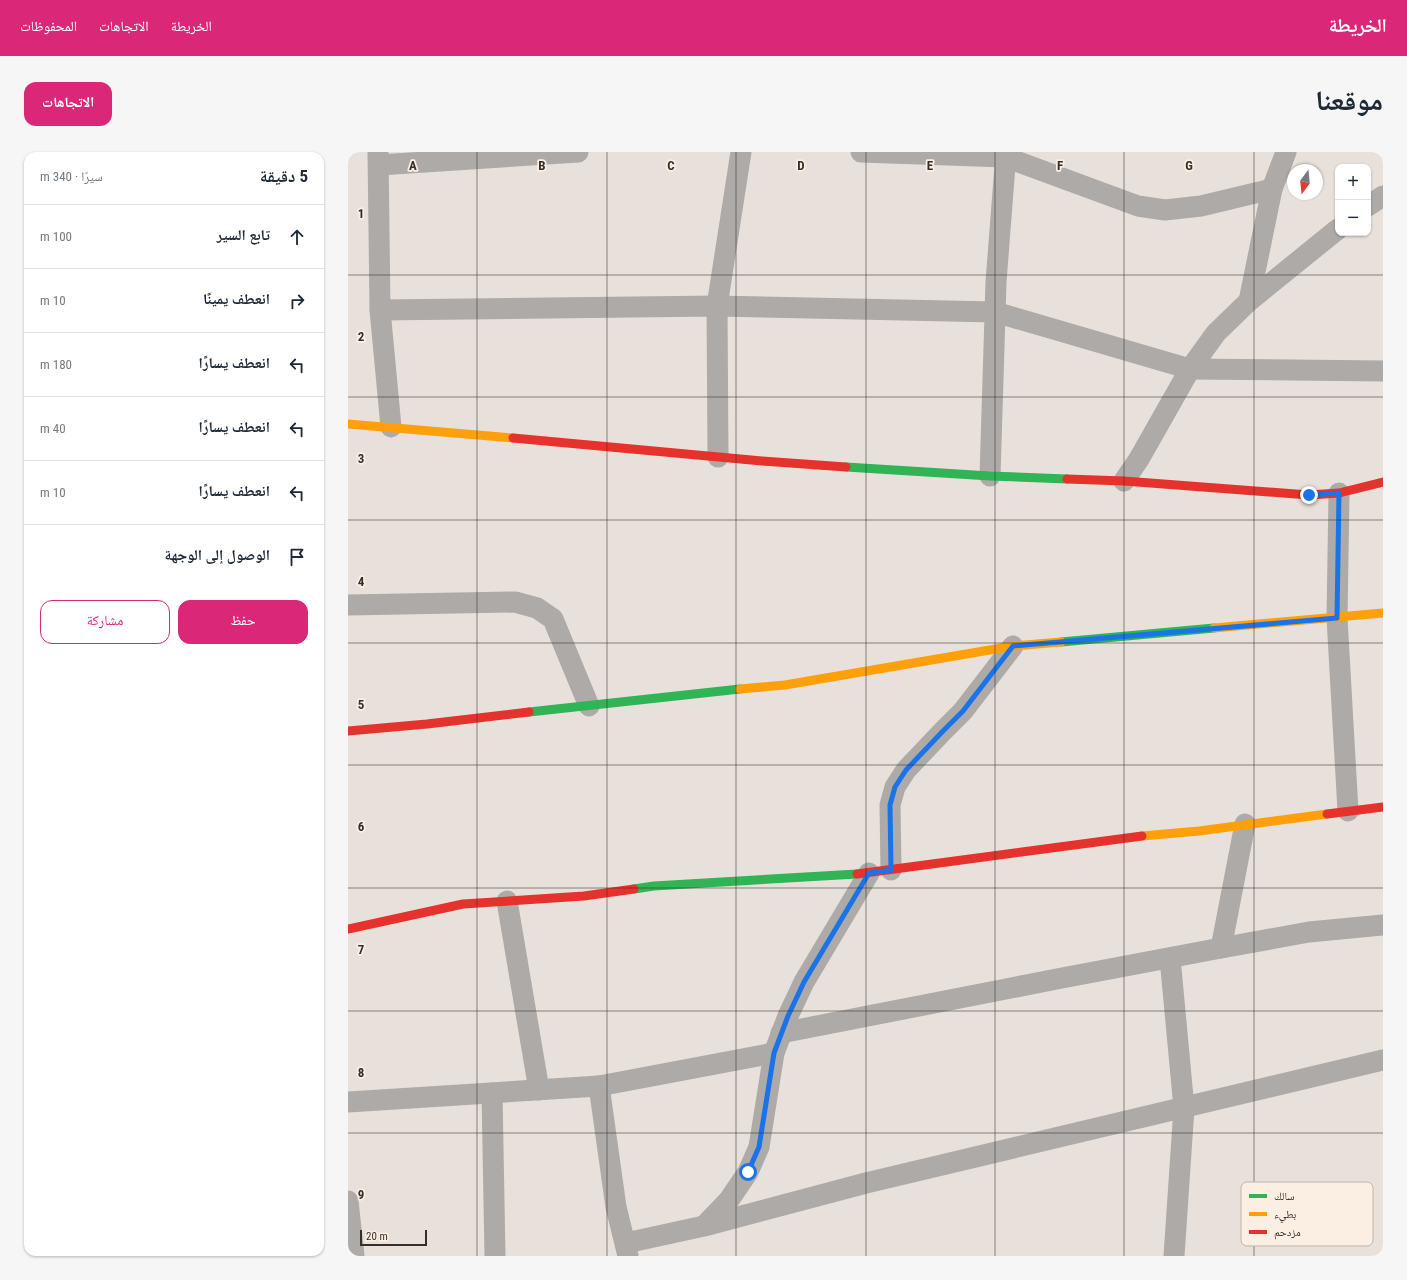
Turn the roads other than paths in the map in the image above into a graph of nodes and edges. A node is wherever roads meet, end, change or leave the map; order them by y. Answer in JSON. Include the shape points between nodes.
{"nodes":[{"id":1,"x":578,"y":152,"type":"edge"},
{"id":2,"x":741,"y":152,"type":"edge"},
{"id":3,"x":861,"y":152,"type":"edge"},
{"id":4,"x":1286,"y":152,"type":"edge"},
{"id":5,"x":1005,"y":154,"type":"edge"},
{"id":6,"x":378,"y":159,"type":"edge"},
{"id":7,"x":1272,"y":189,"type":"junction"},
{"id":8,"x":1383,"y":196,"type":"edge"},
{"id":9,"x":1371,"y":204,"type":"edge"},
{"id":10,"x":1335,"y":231,"type":"edge"},
{"id":11,"x":1249,"y":301,"type":"junction"},
{"id":12,"x":717,"y":306,"type":"junction"},
{"id":13,"x":380,"y":310,"type":"junction"},
{"id":14,"x":995,"y":312,"type":"junction"},
{"id":15,"x":1190,"y":369,"type":"junction"},
{"id":16,"x":1383,"y":371,"type":"edge"},
{"id":17,"x":348,"y":424,"type":"edge"},
{"id":18,"x":391,"y":427,"type":"junction"},
{"id":19,"x":718,"y":457,"type":"junction"},
{"id":20,"x":990,"y":476,"type":"junction"},
{"id":21,"x":1124,"y":481,"type":"junction"},
{"id":22,"x":1383,"y":482,"type":"edge"},
{"id":23,"x":1339,"y":493,"type":"junction"},
{"id":24,"x":348,"y":605,"type":"edge"},
{"id":25,"x":1383,"y":613,"type":"edge"},
{"id":26,"x":1337,"y":618,"type":"junction"},
{"id":27,"x":1013,"y":646,"type":"junction"},
{"id":28,"x":589,"y":706,"type":"junction"},
{"id":29,"x":348,"y":731,"type":"edge"},
{"id":30,"x":1383,"y":807,"type":"edge"},
{"id":31,"x":1348,"y":811,"type":"junction"},
{"id":32,"x":1245,"y":824,"type":"junction"},
{"id":33,"x":891,"y":870,"type":"junction"},
{"id":34,"x":869,"y":873,"type":"junction"},
{"id":35,"x":507,"y":901,"type":"junction"},
{"id":36,"x":1383,"y":925,"type":"edge"},
{"id":37,"x":348,"y":929,"type":"edge"},
{"id":38,"x":1220,"y":948,"type":"junction"},
{"id":39,"x":1170,"y":958,"type":"junction"},
{"id":40,"x":781,"y":1033,"type":"junction"},
{"id":41,"x":774,"y":1053,"type":"junction"},
{"id":42,"x":1383,"y":1060,"type":"edge"},
{"id":43,"x":599,"y":1086,"type":"junction"},
{"id":44,"x":539,"y":1090,"type":"junction"},
{"id":45,"x":492,"y":1093,"type":"junction"},
{"id":46,"x":348,"y":1102,"type":"edge"},
{"id":47,"x":1184,"y":1108,"type":"junction"},
{"id":48,"x":348,"y":1201,"type":"edge"},
{"id":49,"x":704,"y":1226,"type":"junction"},
{"id":50,"x":627,"y":1250,"type":"edge"},
{"id":51,"x":354,"y":1256,"type":"edge"},
{"id":52,"x":494,"y":1256,"type":"edge"},
{"id":53,"x":1174,"y":1256,"type":"edge"}],
"edges":[{"from":1,"to":6,"type":"street"},
{"from":2,"to":12,"type":"street"},
{"from":3,"to":5,"type":"street"},
{"from":4,"to":7,"type":"street"},
{"from":5,"to":7,"type":"street","via":[[1138,206],[1165,210],[1201,206]]},
{"from":5,"to":14,"type":"street"},
{"from":6,"to":13,"type":"street"},
{"from":7,"to":11,"type":"street"},
{"from":8,"to":9,"type":"street"},
{"from":10,"to":11,"type":"street"},
{"from":11,"to":15,"type":"street","via":[[1216,333]]},
{"from":12,"to":13,"type":"street"},
{"from":12,"to":14,"type":"street"},
{"from":12,"to":19,"type":"street"},
{"from":13,"to":18,"type":"street"},
{"from":14,"to":15,"type":"street"},
{"from":14,"to":20,"type":"street"},
{"from":15,"to":16,"type":"street"},
{"from":15,"to":21,"type":"street","via":[[1140,460]]},
{"from":17,"to":18,"type":"street"},
{"from":18,"to":19,"type":"street"},
{"from":19,"to":20,"type":"street"},
{"from":20,"to":21,"type":"street"},
{"from":21,"to":23,"type":"street","via":[[1309,495]]},
{"from":22,"to":23,"type":"street"},
{"from":23,"to":26,"type":"street"},
{"from":24,"to":28,"type":"street","via":[[514,602],[537,608],[553,619]]},
{"from":25,"to":26,"type":"street"},
{"from":26,"to":27,"type":"street"},
{"from":26,"to":31,"type":"street"},
{"from":27,"to":28,"type":"street","via":[[785,685]]},
{"from":27,"to":33,"type":"street","via":[[963,711],[906,770],[895,787],[890,805]]},
{"from":28,"to":29,"type":"street"},
{"from":30,"to":31,"type":"street"},
{"from":31,"to":32,"type":"street"},
{"from":32,"to":33,"type":"street"},
{"from":32,"to":38,"type":"street"},
{"from":33,"to":34,"type":"street"},
{"from":34,"to":35,"type":"street","via":[[654,886],[584,896]]},
{"from":34,"to":40,"type":"street","via":[[804,982]]},
{"from":35,"to":37,"type":"street","via":[[464,904]]},
{"from":35,"to":44,"type":"street"},
{"from":36,"to":38,"type":"street","via":[[1309,932]]},
{"from":38,"to":39,"type":"street"},
{"from":39,"to":40,"type":"street"},
{"from":39,"to":47,"type":"street"},
{"from":40,"to":41,"type":"street"},
{"from":41,"to":43,"type":"street"},
{"from":41,"to":49,"type":"street","via":[[759,1147],[748,1172],[729,1200]]},
{"from":42,"to":47,"type":"street"},
{"from":43,"to":44,"type":"street"},
{"from":43,"to":50,"type":"street","via":[[616,1207]]},
{"from":44,"to":45,"type":"street"},
{"from":45,"to":46,"type":"street"},
{"from":45,"to":52,"type":"street"},
{"from":47,"to":49,"type":"street","via":[[866,1183]]},
{"from":47,"to":53,"type":"street"},
{"from":48,"to":51,"type":"street"},
{"from":49,"to":50,"type":"street"}]}
